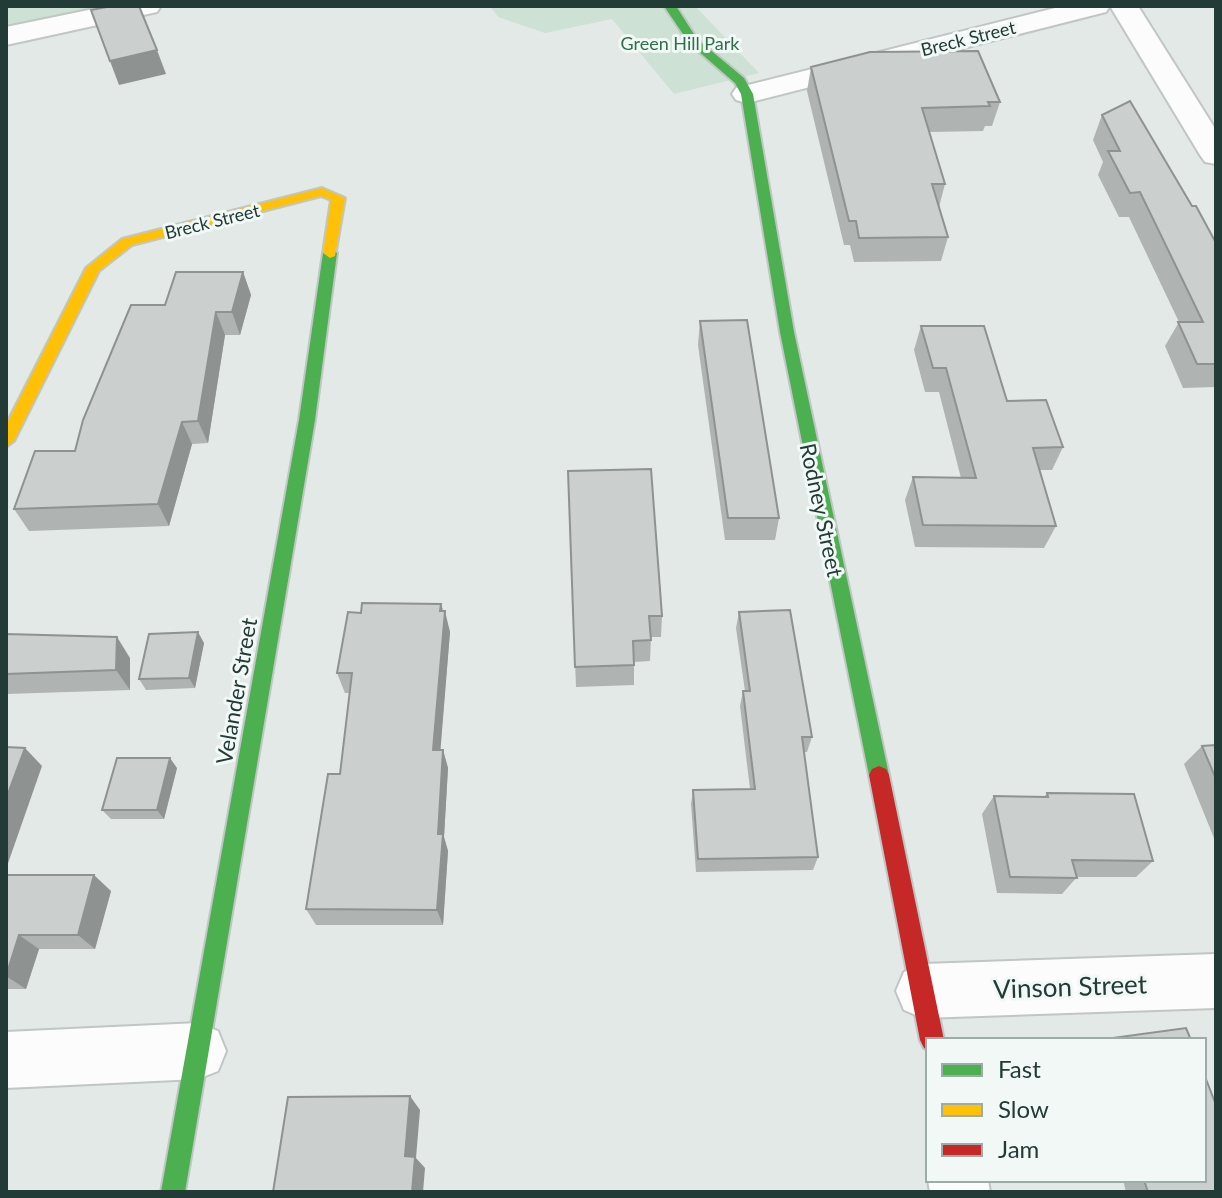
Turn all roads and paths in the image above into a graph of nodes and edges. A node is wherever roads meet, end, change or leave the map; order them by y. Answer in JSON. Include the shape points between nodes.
{"nodes":[{"id":1,"x":147,"y":6,"type":"edge"},
{"id":2,"x":670,"y":6,"type":"edge"},
{"id":3,"x":1096,"y":6,"type":"edge"},
{"id":4,"x":1124,"y":6,"type":"edge"},
{"id":5,"x":6,"y":36,"type":"edge"},
{"id":6,"x":747,"y":94,"type":"junction"},
{"id":7,"x":1216,"y":155,"type":"edge"},
{"id":8,"x":338,"y":198,"type":"joint"},
{"id":9,"x":6,"y":441,"type":"edge"},
{"id":10,"x":1216,"y":981,"type":"edge"},
{"id":11,"x":928,"y":1016,"type":"edge"},
{"id":12,"x":198,"y":1051,"type":"junction"},
{"id":13,"x":6,"y":1060,"type":"edge"},
{"id":14,"x":173,"y":1192,"type":"edge"}],
"edges":[{"from":1,"to":5,"type":"street"},
{"from":2,"to":6,"type":"street","via":[[693,41],[740,81]]},
{"from":3,"to":6,"type":"street","name":"Breck Street"},
{"from":4,"to":7,"type":"street"},
{"from":6,"to":11,"type":"street","name":"Rodney Street","via":[[809,450]]},
{"from":8,"to":9,"type":"street","name":"Breck Street","via":[[322,192],[127,242],[93,268]]},
{"from":8,"to":12,"type":"street","name":"Velander Street","via":[[307,420]]},
{"from":10,"to":11,"type":"street","name":"Vinson Street"},
{"from":12,"to":13,"type":"street"},
{"from":12,"to":14,"type":"street","name":"Velander Street"}]}
